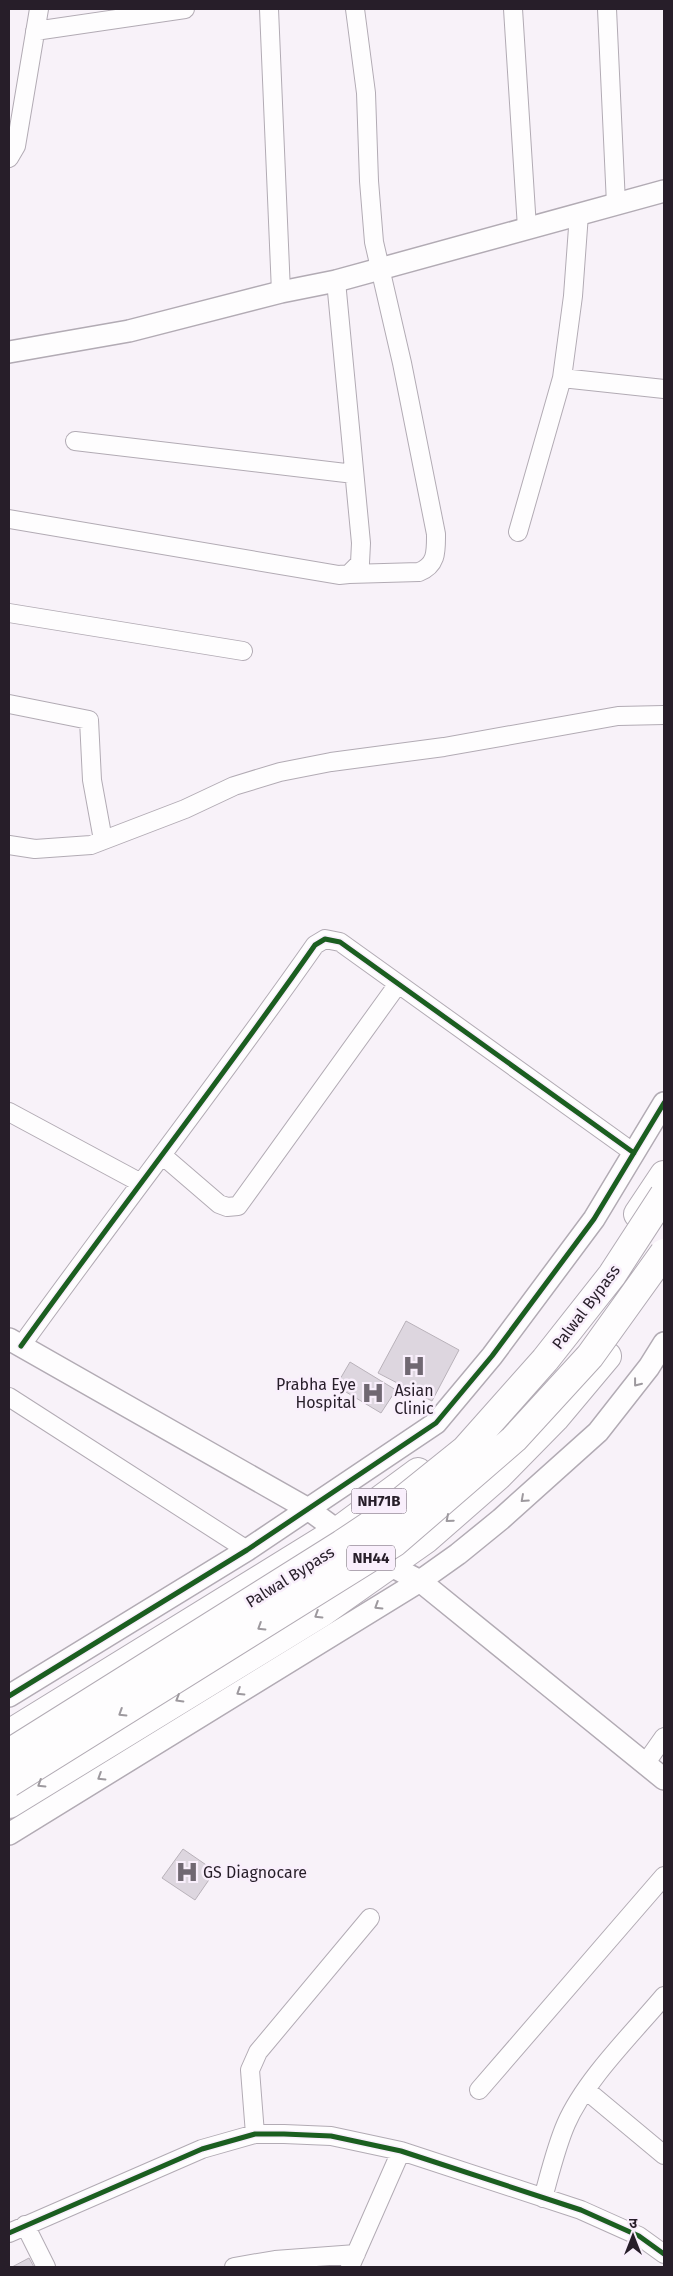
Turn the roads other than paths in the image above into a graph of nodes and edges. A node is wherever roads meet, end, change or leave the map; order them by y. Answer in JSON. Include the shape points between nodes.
{"nodes":[{"id":1,"x":39,"y":9,"type":"edge"},
{"id":2,"x":185,"y":9,"type":"edge"},
{"id":3,"x":269,"y":9,"type":"edge"},
{"id":4,"x":355,"y":9,"type":"edge"},
{"id":5,"x":513,"y":9,"type":"edge"},
{"id":6,"x":607,"y":9,"type":"edge"},
{"id":7,"x":35,"y":31,"type":"junction"},
{"id":8,"x":9,"y":158,"type":"edge"},
{"id":9,"x":664,"y":191,"type":"edge"},
{"id":10,"x":616,"y":204,"type":"junction"},
{"id":11,"x":578,"y":214,"type":"junction"},
{"id":12,"x":527,"y":228,"type":"junction"},
{"id":13,"x":379,"y":268,"type":"junction"},
{"id":14,"x":336,"y":281,"type":"junction"},
{"id":15,"x":281,"y":292,"type":"junction"},
{"id":16,"x":9,"y":352,"type":"edge"},
{"id":17,"x":562,"y":378,"type":"junction"},
{"id":18,"x":664,"y":389,"type":"edge"},
{"id":19,"x":74,"y":441,"type":"dead end"},
{"id":20,"x":354,"y":474,"type":"junction"},
{"id":21,"x":9,"y":519,"type":"edge"},
{"id":22,"x":518,"y":532,"type":"dead end"},
{"id":23,"x":349,"y":574,"type":"junction"},
{"id":24,"x":9,"y":613,"type":"edge"},
{"id":25,"x":243,"y":651,"type":"dead end"},
{"id":26,"x":9,"y":704,"type":"edge"},
{"id":27,"x":664,"y":715,"type":"edge"},
{"id":28,"x":103,"y":840,"type":"junction"},
{"id":29,"x":9,"y":845,"type":"edge"},
{"id":30,"x":398,"y":984,"type":"junction"},
{"id":31,"x":664,"y":1103,"type":"edge"},
{"id":32,"x":9,"y":1112,"type":"edge"},
{"id":33,"x":634,"y":1153,"type":"junction"},
{"id":34,"x":162,"y":1155,"type":"junction"},
{"id":35,"x":664,"y":1175,"type":"edge"},
{"id":36,"x":141,"y":1183,"type":"junction"},
{"id":37,"x":664,"y":1195,"type":"edge"},
{"id":38,"x":664,"y":1253,"type":"edge"},
{"id":39,"x":664,"y":1272,"type":"edge"},
{"id":40,"x":15,"y":1342,"type":"edge"},
{"id":41,"x":664,"y":1343,"type":"edge"},
{"id":42,"x":9,"y":1397,"type":"edge"},
{"id":43,"x":308,"y":1509,"type":"junction"},
{"id":44,"x":338,"y":1531,"type":"junction"},
{"id":45,"x":247,"y":1550,"type":"junction"},
{"id":46,"x":389,"y":1565,"type":"junction"},
{"id":47,"x":420,"y":1581,"type":"junction"},
{"id":48,"x":9,"y":1696,"type":"edge"},
{"id":49,"x":9,"y":1734,"type":"edge"},
{"id":50,"x":664,"y":1737,"type":"edge"},
{"id":51,"x":9,"y":1753,"type":"edge"},
{"id":52,"x":645,"y":1764,"type":"junction"},
{"id":53,"x":664,"y":1779,"type":"edge"},
{"id":54,"x":9,"y":1783,"type":"edge"},
{"id":55,"x":9,"y":1804,"type":"edge"},
{"id":56,"x":9,"y":1834,"type":"edge"},
{"id":57,"x":664,"y":1876,"type":"edge"},
{"id":58,"x":370,"y":1918,"type":"dead end"},
{"id":59,"x":664,"y":1996,"type":"edge"},
{"id":60,"x":479,"y":2090,"type":"dead end"},
{"id":61,"x":586,"y":2090,"type":"junction"},
{"id":62,"x":255,"y":2134,"type":"junction"},
{"id":63,"x":401,"y":2151,"type":"junction"},
{"id":64,"x":664,"y":2156,"type":"edge"},
{"id":65,"x":542,"y":2198,"type":"junction"},
{"id":66,"x":25,"y":2225,"type":"junction"},
{"id":67,"x":9,"y":2233,"type":"edge"},
{"id":68,"x":664,"y":2254,"type":"edge"},
{"id":69,"x":353,"y":2261,"type":"edge"},
{"id":70,"x":46,"y":2267,"type":"edge"},
{"id":71,"x":234,"y":2267,"type":"edge"}],
"edges":[{"from":1,"to":7,"type":"street"},
{"from":2,"to":7,"type":"street"},
{"from":3,"to":15,"type":"street"},
{"from":4,"to":13,"type":"street","via":[[366,92],[371,217]]},
{"from":5,"to":12,"type":"street"},
{"from":6,"to":10,"type":"street"},
{"from":7,"to":8,"type":"street","via":[[16,146]]},
{"from":9,"to":10,"type":"street"},
{"from":10,"to":11,"type":"street"},
{"from":11,"to":12,"type":"street"},
{"from":11,"to":17,"type":"street","via":[[573,296]]},
{"from":12,"to":13,"type":"street"},
{"from":13,"to":14,"type":"street"},
{"from":13,"to":23,"type":"street","via":[[402,363],[436,534],[436,551],[432,564],[419,572]]},
{"from":14,"to":15,"type":"street"},
{"from":14,"to":20,"type":"street"},
{"from":15,"to":16,"type":"street","via":[[129,331]]},
{"from":17,"to":18,"type":"street"},
{"from":17,"to":22,"type":"street"},
{"from":19,"to":20,"type":"street"},
{"from":20,"to":23,"type":"street","via":[[361,543],[360,563]]},
{"from":21,"to":23,"type":"street","via":[[339,576]]},
{"from":24,"to":25,"type":"street"},
{"from":26,"to":28,"type":"street","via":[[89,720],[92,780]]},
{"from":27,"to":28,"type":"street","via":[[618,716],[280,772],[234,786],[185,809]]},
{"from":28,"to":29,"type":"street","via":[[59,849]]},
{"from":30,"to":33,"type":"street"},
{"from":30,"to":34,"type":"street","via":[[340,942],[325,938],[320,941]]},
{"from":30,"to":34,"type":"street","via":[[238,1206],[219,1204]]},
{"from":31,"to":33,"type":"street"},
{"from":32,"to":36,"type":"street"},
{"from":33,"to":43,"type":"street","via":[[594,1219],[492,1356],[436,1423]]},
{"from":34,"to":36,"type":"street"},
{"from":35,"to":44,"type":"highway","number":"NH71B","via":[[549,1341],[479,1420],[436,1458]]},
{"from":36,"to":40,"type":"street"},
{"from":37,"to":51,"type":"highway","name":"Palwal Bypass","number":"NH44","bridge":true,"via":[[612,1275],[545,1360],[465,1450],[378,1520],[342,1544]]},
{"from":38,"to":54,"type":"highway","name":"Palwal Bypass","number":"NH44","one_way":true,"bridge":true,"via":[[590,1356],[514,1439],[395,1542]]},
{"from":39,"to":46,"type":"highway","one_way":true,"via":[[608,1354],[554,1418],[498,1476],[426,1539]]},
{"from":40,"to":43,"type":"street"},
{"from":41,"to":47,"type":"street","one_way":true,"via":[[598,1432],[500,1520]]},
{"from":42,"to":45,"type":"street"},
{"from":43,"to":44,"type":"street"},
{"from":43,"to":45,"type":"street"},
{"from":44,"to":46,"type":"street"},
{"from":44,"to":49,"type":"highway","number":"NH71B"},
{"from":45,"to":48,"type":"street"},
{"from":46,"to":47,"type":"street"},
{"from":46,"to":55,"type":"highway","one_way":true,"via":[[321,1613]]},
{"from":47,"to":52,"type":"street"},
{"from":47,"to":56,"type":"street","one_way":true},
{"from":50,"to":52,"type":"street"},
{"from":52,"to":53,"type":"street"},
{"from":57,"to":60,"type":"street"},
{"from":58,"to":62,"type":"street","via":[[258,2052],[250,2070]]},
{"from":59,"to":61,"type":"street"},
{"from":61,"to":64,"type":"street"},
{"from":61,"to":65,"type":"street","via":[[565,2125]]},
{"from":62,"to":63,"type":"street","via":[[331,2136]]},
{"from":62,"to":66,"type":"street","via":[[202,2149]]},
{"from":63,"to":65,"type":"street"},
{"from":63,"to":69,"type":"street"},
{"from":65,"to":68,"type":"street","via":[[581,2210],[639,2236]]},
{"from":66,"to":67,"type":"street"},
{"from":66,"to":70,"type":"street"},
{"from":69,"to":71,"type":"street","via":[[275,2260]]}]}
